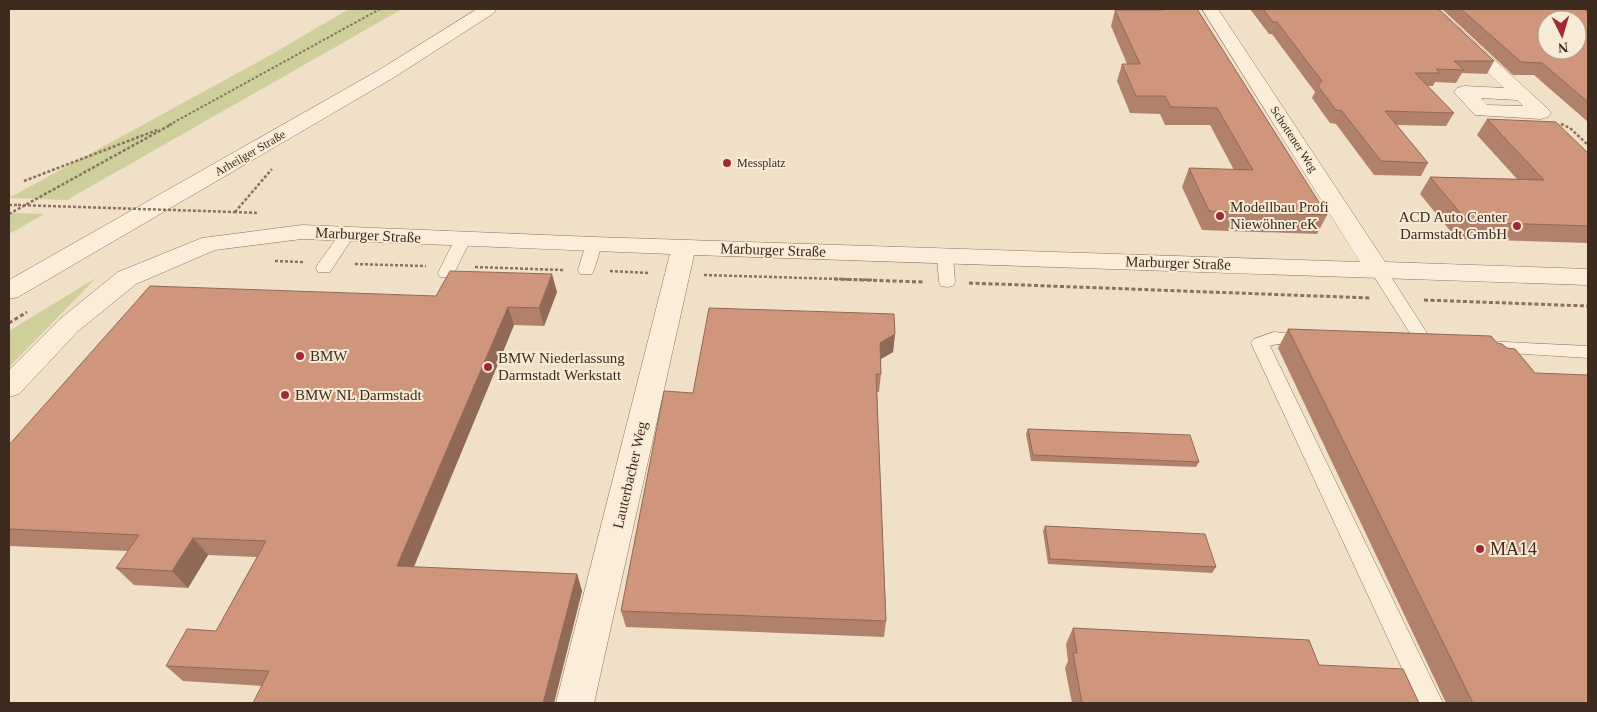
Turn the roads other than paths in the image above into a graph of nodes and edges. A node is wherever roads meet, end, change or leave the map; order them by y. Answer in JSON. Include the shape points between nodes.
{"nodes":[{"id":1,"x":488,"y":9,"type":"edge"},
{"id":2,"x":1210,"y":9,"type":"edge"},
{"id":3,"x":1430,"y":9,"type":"edge"},
{"id":4,"x":1522,"y":94,"type":"junction"},
{"id":5,"x":347,"y":234,"type":"junction"},
{"id":6,"x":463,"y":239,"type":"junction"},
{"id":7,"x":594,"y":244,"type":"junction"},
{"id":8,"x":945,"y":256,"type":"junction"},
{"id":9,"x":681,"y":261,"type":"junction"},
{"id":10,"x":326,"y":265,"type":"road end"},
{"id":11,"x":448,"y":270,"type":"edge"},
{"id":12,"x":586,"y":270,"type":"road end"},
{"id":13,"x":1378,"y":270,"type":"junction"},
{"id":14,"x":1588,"y":277,"type":"edge"},
{"id":15,"x":948,"y":282,"type":"road end"},
{"id":16,"x":9,"y":291,"type":"edge"},
{"id":17,"x":1320,"y":340,"type":"edge"},
{"id":18,"x":1407,"y":344,"type":"edge"},
{"id":19,"x":1465,"y":346,"type":"edge"},
{"id":20,"x":1588,"y":352,"type":"edge"},
{"id":21,"x":9,"y":387,"type":"edge"},
{"id":22,"x":575,"y":703,"type":"edge"},
{"id":23,"x":1431,"y":703,"type":"edge"}],
"edges":[{"from":1,"to":16,"type":"street","name":"Arheilger Straße","via":[[386,74]]},
{"from":2,"to":13,"type":"street","name":"Schottener Weg"},
{"from":3,"to":4,"type":"street"},
{"from":4,"to":4,"type":"street","via":[[1541,113],[1482,110],[1464,92]]},
{"from":5,"to":6,"type":"street","name":"Marburger Straße"},
{"from":5,"to":10,"type":"lane"},
{"from":5,"to":21,"type":"street","name":"Marburger Straße","via":[[302,232],[210,243],[127,278],[68,325]]},
{"from":6,"to":7,"type":"street","name":"Marburger Straße"},
{"from":6,"to":11,"type":"lane"},
{"from":7,"to":9,"type":"street","name":"Marburger Straße"},
{"from":7,"to":12,"type":"lane"},
{"from":8,"to":9,"type":"street","name":"Marburger Straße"},
{"from":8,"to":13,"type":"street","name":"Marburger Straße"},
{"from":8,"to":15,"type":"lane"},
{"from":9,"to":22,"type":"street","name":"Lauterbacher Weg"},
{"from":13,"to":14,"type":"street","name":"Marburger Straße"},
{"from":13,"to":18,"type":"lane","via":[[1436,345]]},
{"from":17,"to":23,"type":"lane","via":[[1274,338],[1260,343]]},
{"from":19,"to":20,"type":"lane"}]}
